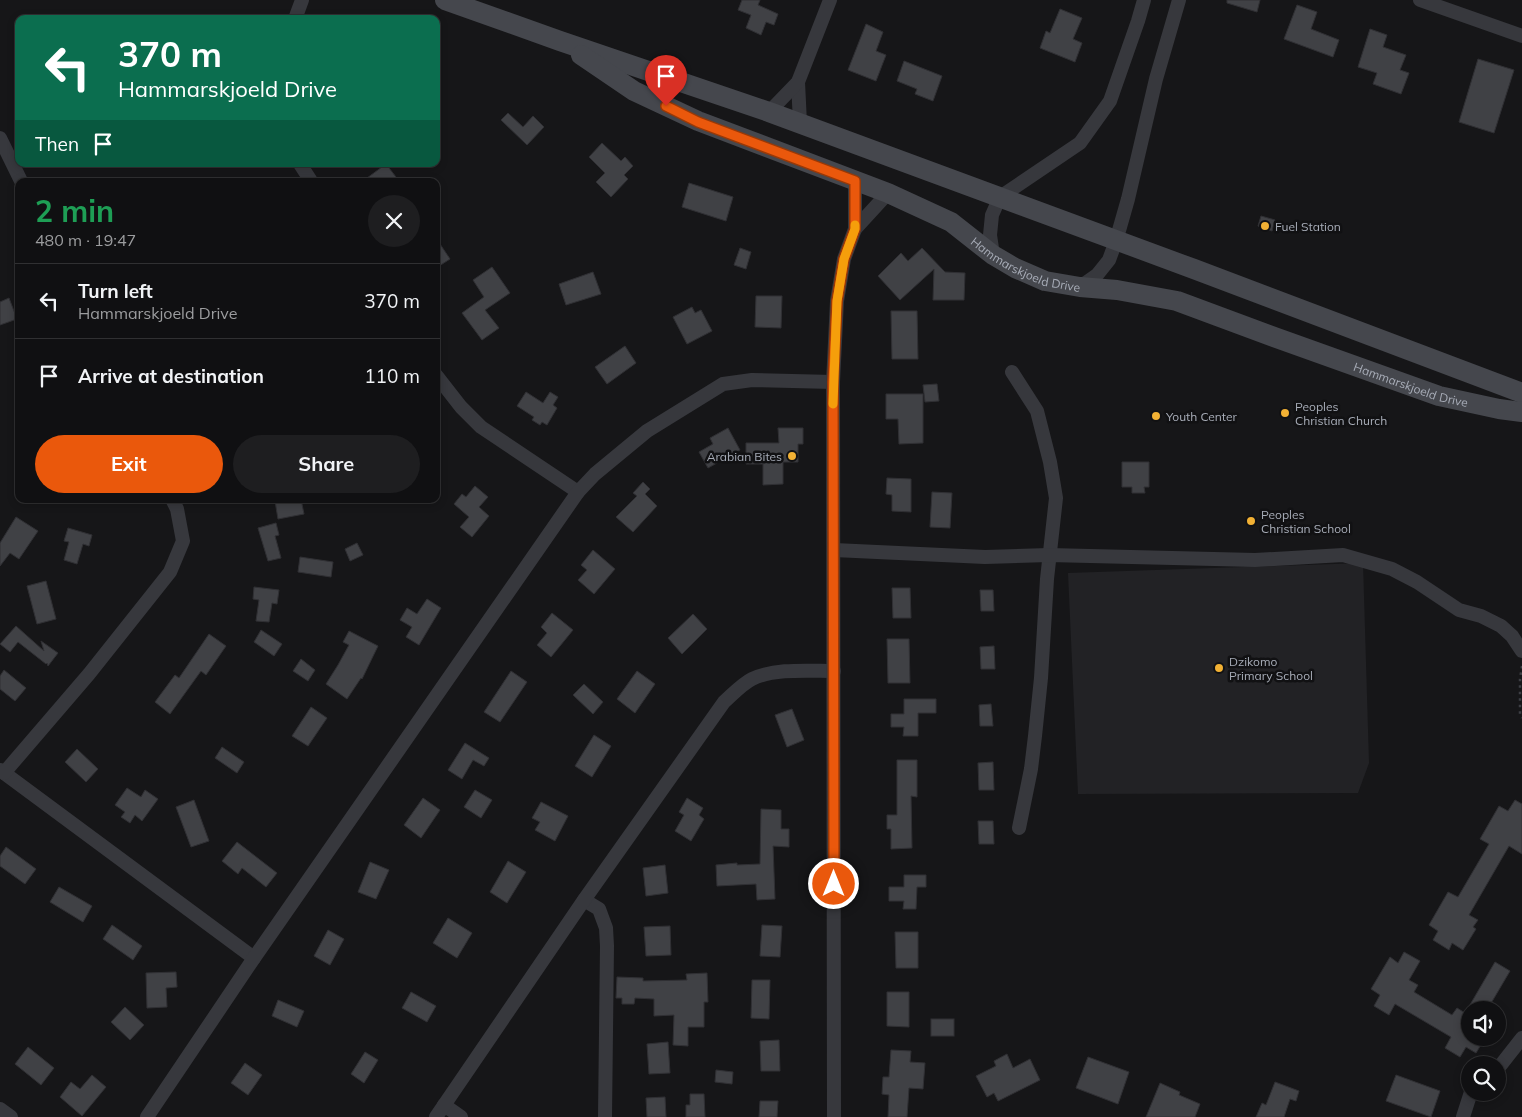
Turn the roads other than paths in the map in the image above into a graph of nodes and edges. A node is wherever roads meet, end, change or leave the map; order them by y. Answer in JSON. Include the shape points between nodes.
{"nodes":[{"id":1,"x":302,"y":0,"type":"edge"},
{"id":2,"x":445,"y":0,"type":"edge"},
{"id":3,"x":830,"y":0,"type":"edge"},
{"id":4,"x":1144,"y":0,"type":"edge"},
{"id":5,"x":1179,"y":0,"type":"edge"},
{"id":6,"x":1420,"y":0,"type":"edge"},
{"id":7,"x":296,"y":15,"type":"edge"},
{"id":8,"x":1522,"y":36,"type":"edge"},
{"id":9,"x":560,"y":41,"type":"junction"},
{"id":10,"x":798,"y":82,"type":"junction"},
{"id":11,"x":730,"y":98,"type":"junction"},
{"id":12,"x":769,"y":112,"type":"junction"},
{"id":13,"x":800,"y":123,"type":"junction"},
{"id":14,"x":722,"y":131,"type":"junction"},
{"id":15,"x":0,"y":138,"type":"edge"},
{"id":16,"x":302,"y":167,"type":"edge"},
{"id":17,"x":20,"y":178,"type":"edge"},
{"id":18,"x":309,"y":178,"type":"edge"},
{"id":19,"x":855,"y":181,"type":"junction"},
{"id":20,"x":888,"y":194,"type":"junction"},
{"id":21,"x":1000,"y":197,"type":"junction"},
{"id":22,"x":855,"y":229,"type":"junction"},
{"id":23,"x":1116,"y":241,"type":"junction"},
{"id":24,"x":993,"y":255,"type":"junction"},
{"id":25,"x":1080,"y":287,"type":"junction"},
{"id":26,"x":1416,"y":353,"type":"junction"},
{"id":27,"x":1012,"y":372,"type":"dead end"},
{"id":28,"x":440,"y":380,"type":"edge"},
{"id":29,"x":833,"y":382,"type":"junction"},
{"id":30,"x":1406,"y":384,"type":"junction"},
{"id":31,"x":1522,"y":393,"type":"edge"},
{"id":32,"x":1522,"y":412,"type":"edge"},
{"id":33,"x":578,"y":492,"type":"junction"},
{"id":34,"x":174,"y":503,"type":"edge"},
{"id":35,"x":834,"y":550,"type":"junction"},
{"id":36,"x":1049,"y":555,"type":"junction"},
{"id":37,"x":1522,"y":651,"type":"edge"},
{"id":38,"x":834,"y":671,"type":"junction"},
{"id":39,"x":2,"y":772,"type":"edge"},
{"id":40,"x":1019,"y":828,"type":"dead end"},
{"id":41,"x":584,"y":900,"type":"junction"},
{"id":42,"x":254,"y":958,"type":"junction"},
{"id":43,"x":1522,"y":1038,"type":"edge"},
{"id":44,"x":1506,"y":1058,"type":"edge"},
{"id":45,"x":1468,"y":1101,"type":"edge"},
{"id":46,"x":444,"y":1105,"type":"junction"},
{"id":47,"x":0,"y":1109,"type":"edge"},
{"id":48,"x":11,"y":1117,"type":"edge"},
{"id":49,"x":147,"y":1117,"type":"edge"},
{"id":50,"x":436,"y":1117,"type":"edge"},
{"id":51,"x":461,"y":1117,"type":"edge"},
{"id":52,"x":605,"y":1117,"type":"edge"},
{"id":53,"x":834,"y":1117,"type":"edge"},
{"id":54,"x":1463,"y":1117,"type":"edge"}],
"edges":[{"from":1,"to":7,"type":"street"},
{"from":2,"to":9,"type":"main road","name":"Hammarskjoeld Drive"},
{"from":3,"to":10,"type":"street"},
{"from":4,"to":21,"type":"street","via":[[1110,100],[1080,144]]},
{"from":5,"to":23,"type":"street"},
{"from":6,"to":8,"type":"street"},
{"from":9,"to":11,"type":"main road","name":"Hammarskjoeld Drive"},
{"from":9,"to":14,"type":"main road","name":"Hammarskjoeld Drive","via":[[634,91]]},
{"from":10,"to":12,"type":"street"},
{"from":10,"to":13,"type":"street"},
{"from":11,"to":12,"type":"main road","name":"Hammarskjoeld Drive"},
{"from":11,"to":14,"type":"main road","via":[[719,112]]},
{"from":12,"to":13,"type":"main road","name":"Hammarskjoeld Drive"},
{"from":13,"to":21,"type":"main road","name":"Hammarskjoeld Drive"},
{"from":14,"to":19,"type":"main road","name":"Hammarskjoeld Drive"},
{"from":15,"to":17,"type":"street"},
{"from":16,"to":18,"type":"street"},
{"from":19,"to":20,"type":"main road","name":"Hammarskjoeld Drive"},
{"from":19,"to":22,"type":"street"},
{"from":20,"to":22,"type":"street"},
{"from":20,"to":24,"type":"main road","name":"Hammarskjoeld Drive","via":[[951,222]]},
{"from":21,"to":23,"type":"main road","name":"Hammarskjoeld Drive"},
{"from":21,"to":24,"type":"street","via":[[992,215]]},
{"from":22,"to":29,"type":"street","via":[[844,259],[837,301]]},
{"from":23,"to":25,"type":"street","via":[[1109,260],[1097,275]]},
{"from":23,"to":26,"type":"main road","name":"Hammarskjoeld Drive"},
{"from":24,"to":25,"type":"main road","name":"Hammarskjoeld Drive","via":[[1045,281]]},
{"from":25,"to":30,"type":"main road","name":"Hammarskjoeld Drive","via":[[1177,301]]},
{"from":26,"to":30,"type":"main road","via":[[1419,374]]},
{"from":26,"to":31,"type":"main road","name":"Hammarskjoeld Drive"},
{"from":27,"to":36,"type":"street","via":[[1037,411],[1050,462],[1056,498]]},
{"from":28,"to":33,"type":"street","via":[[481,427]]},
{"from":29,"to":33,"type":"street","via":[[752,380],[723,384],[647,431]]},
{"from":29,"to":35,"type":"street"},
{"from":30,"to":32,"type":"main road","name":"Hammarskjoeld Drive","via":[[1439,396]]},
{"from":33,"to":42,"type":"street"},
{"from":34,"to":39,"type":"street","via":[[183,541],[170,572],[89,674]]},
{"from":35,"to":36,"type":"street","via":[[985,557]]},
{"from":35,"to":38,"type":"street"},
{"from":36,"to":37,"type":"street","via":[[1255,560],[1342,555],[1392,569],[1459,610],[1501,626]]},
{"from":36,"to":40,"type":"street","via":[[1035,736]]},
{"from":38,"to":41,"type":"street","via":[[774,672],[752,679],[738,689],[724,702]]},
{"from":38,"to":53,"type":"street"},
{"from":39,"to":42,"type":"street"},
{"from":41,"to":46,"type":"street"},
{"from":41,"to":52,"type":"street","via":[[599,910],[606,928]]},
{"from":42,"to":49,"type":"street"},
{"from":43,"to":44,"type":"street"},
{"from":45,"to":54,"type":"street"},
{"from":46,"to":50,"type":"street"},
{"from":46,"to":51,"type":"street"},
{"from":47,"to":48,"type":"street"}]}
